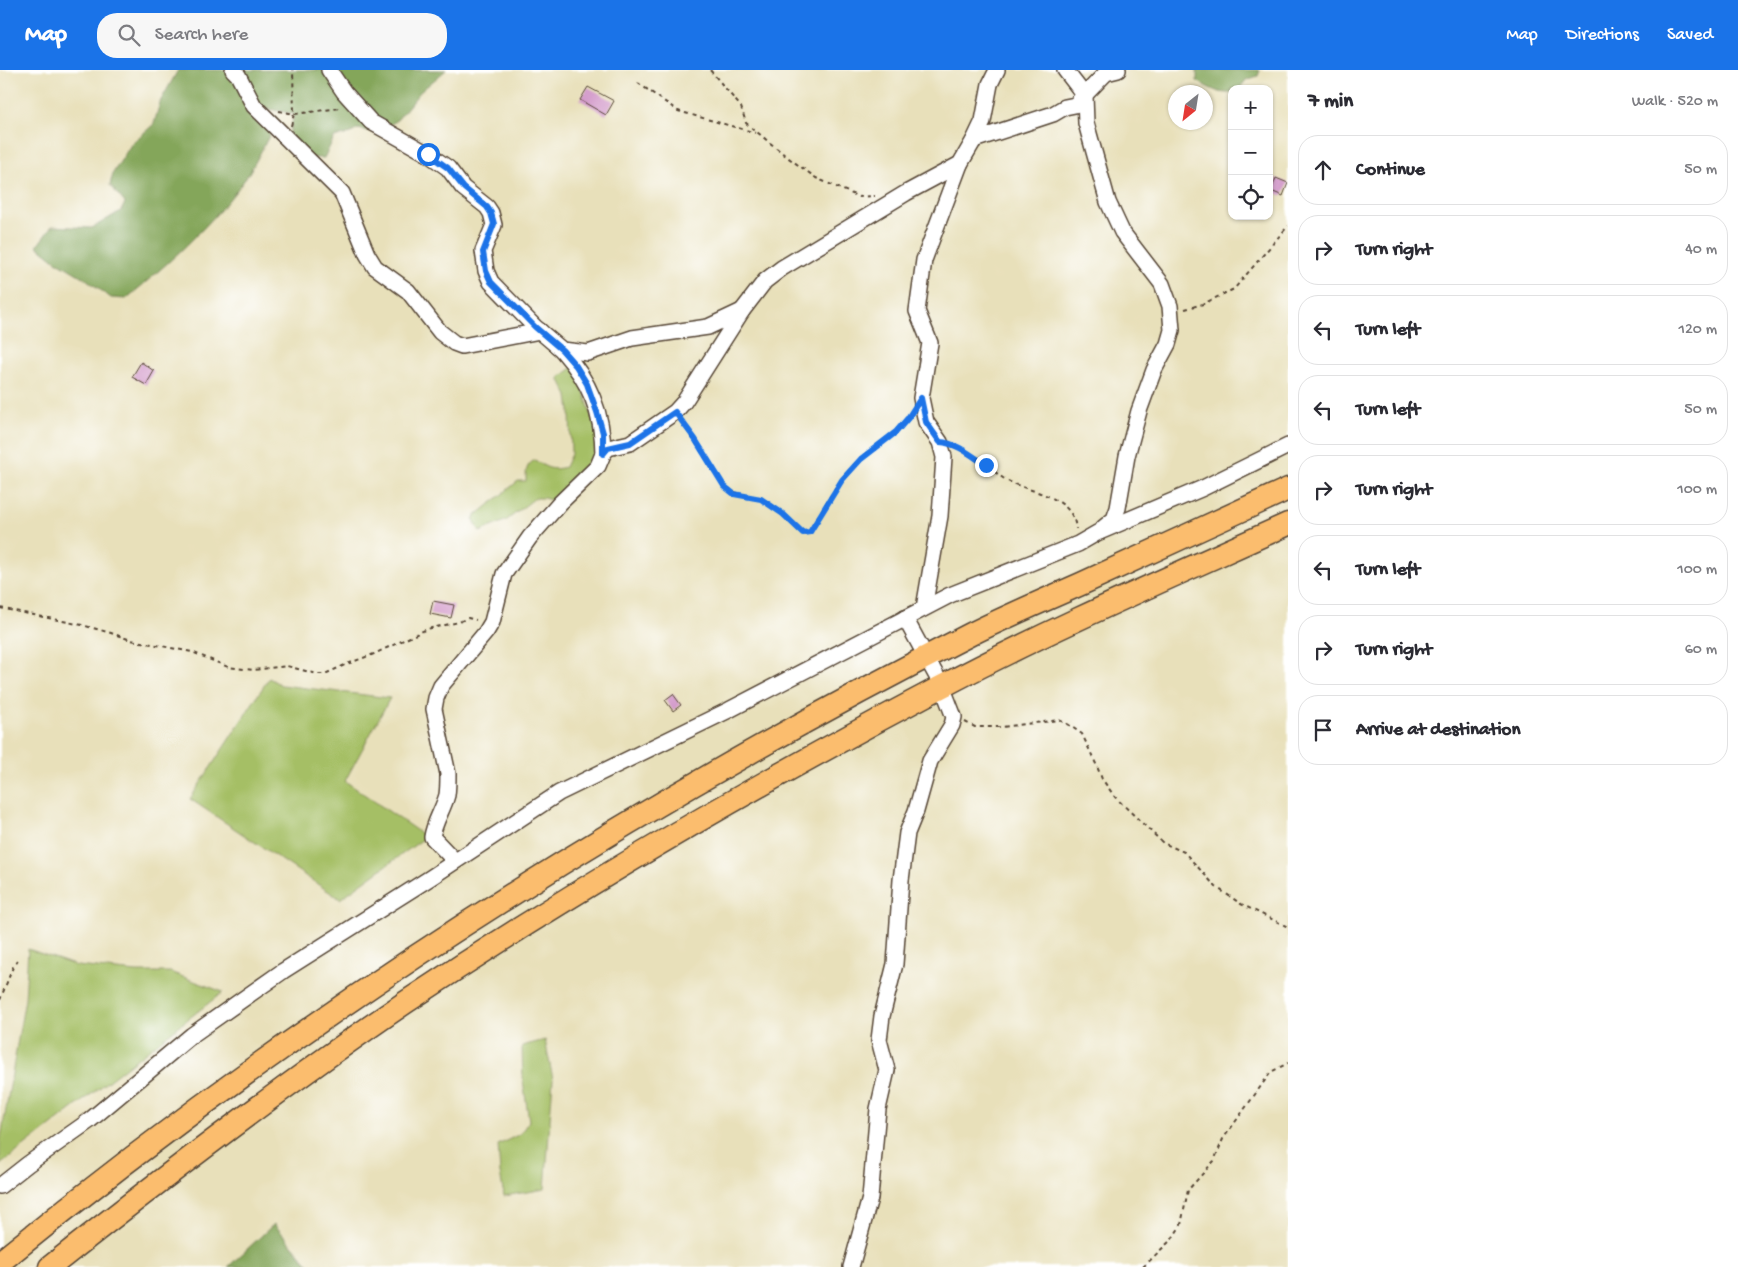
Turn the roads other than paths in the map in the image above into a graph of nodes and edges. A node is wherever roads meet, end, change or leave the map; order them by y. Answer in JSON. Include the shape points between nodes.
{"nodes":[{"id":1,"x":233,"y":70,"type":"edge"},
{"id":2,"x":329,"y":70,"type":"edge"},
{"id":3,"x":997,"y":70,"type":"edge"},
{"id":4,"x":1065,"y":70,"type":"edge"},
{"id":5,"x":1118,"y":70,"type":"edge"},
{"id":6,"x":1085,"y":96,"type":"junction"},
{"id":7,"x":974,"y":140,"type":"junction"},
{"id":8,"x":960,"y":164,"type":"junction"},
{"id":9,"x":742,"y":310,"type":"junction"},
{"id":10,"x":540,"y":331,"type":"junction"},
{"id":11,"x":562,"y":350,"type":"junction"},
{"id":12,"x":1288,"y":446,"type":"edge"},
{"id":13,"x":603,"y":454,"type":"junction"},
{"id":14,"x":1288,"y":489,"type":"edge"},
{"id":15,"x":1288,"y":524,"type":"edge"},
{"id":16,"x":1097,"y":533,"type":"junction"},
{"id":17,"x":924,"y":608,"type":"junction"},
{"id":18,"x":905,"y":618,"type":"junction"},
{"id":19,"x":926,"y":658,"type":"junction"},
{"id":20,"x":942,"y":686,"type":"junction"},
{"id":21,"x":455,"y":861,"type":"junction"},
{"id":22,"x":0,"y":1186,"type":"edge"},
{"id":23,"x":0,"y":1262,"type":"edge"},
{"id":24,"x":50,"y":1267,"type":"edge"},
{"id":25,"x":851,"y":1267,"type":"edge"}],
"edges":[{"from":1,"to":10,"type":"street","via":[[254,106],[342,193],[367,254],[376,267],[408,291],[440,332],[462,346]]},
{"from":2,"to":10,"type":"street","via":[[371,122],[448,168],[464,188],[487,207],[494,224],[483,252],[486,271],[491,282]]},
{"from":3,"to":7,"type":"street","via":[[990,84],[983,121]]},
{"from":4,"to":6,"type":"street"},
{"from":5,"to":6,"type":"street","via":[[1106,73]]},
{"from":6,"to":7,"type":"street","via":[[1075,105],[1053,114]]},
{"from":6,"to":16,"type":"street","via":[[1086,122],[1108,202],[1122,232],[1162,284],[1170,306],[1172,330],[1139,411],[1114,519]]},
{"from":7,"to":8,"type":"street"},
{"from":8,"to":9,"type":"street","via":[[782,268],[766,281]]},
{"from":8,"to":17,"type":"street","via":[[924,260],[917,311],[930,343],[921,398],[926,422],[940,442],[944,457],[940,516]]},
{"from":9,"to":11,"type":"street","via":[[708,327],[632,338],[588,353]]},
{"from":9,"to":13,"type":"street","via":[[675,412],[630,443],[608,448]]},
{"from":10,"to":11,"type":"street"},
{"from":11,"to":13,"type":"street","via":[[587,384],[603,433]]},
{"from":12,"to":16,"type":"street","via":[[1203,488]]},
{"from":13,"to":21,"type":"street","via":[[598,466],[530,537],[504,574],[492,622],[436,698],[434,709],[448,784],[432,838]]},
{"from":14,"to":19,"type":"highway","via":[[975,632]]},
{"from":15,"to":20,"type":"highway","via":[[1089,614]]},
{"from":16,"to":17,"type":"street","via":[[1078,544]]},
{"from":17,"to":18,"type":"street"},
{"from":18,"to":19,"type":"street"},
{"from":18,"to":21,"type":"street","via":[[729,710],[559,793]]},
{"from":19,"to":20,"type":"street"},
{"from":19,"to":23,"type":"highway","via":[[744,755],[408,960],[247,1072],[86,1191]]},
{"from":20,"to":24,"type":"highway","via":[[722,807],[576,894],[414,997],[267,1100]]},
{"from":20,"to":25,"type":"street","via":[[954,717],[930,761],[916,812],[906,833],[895,964],[879,1040],[887,1070],[878,1109],[870,1198]]},
{"from":21,"to":22,"type":"street","via":[[282,971],[192,1035],[89,1121]]}]}
